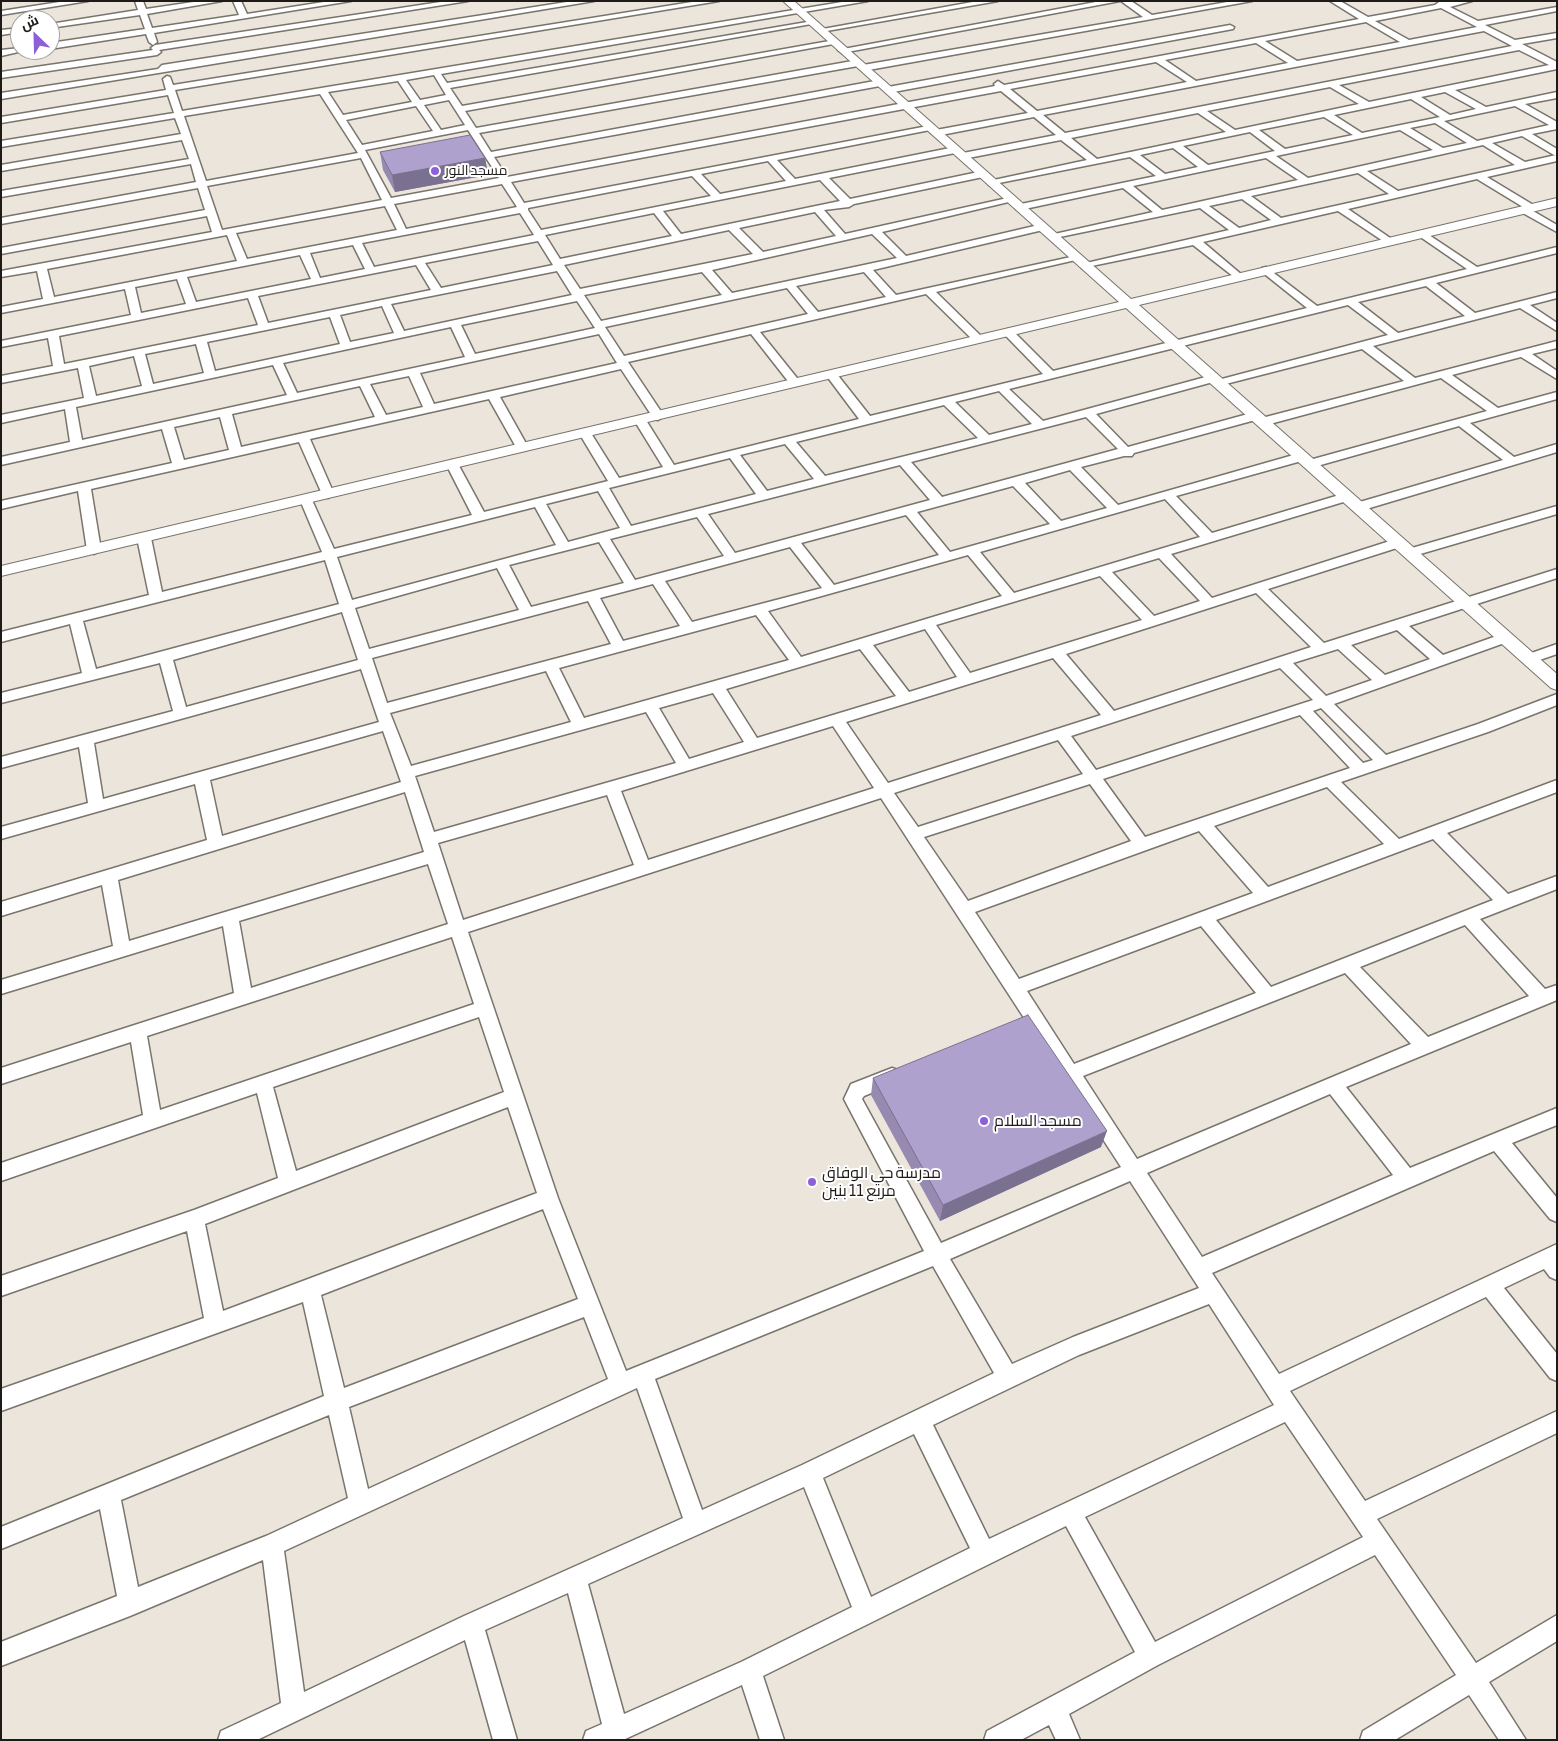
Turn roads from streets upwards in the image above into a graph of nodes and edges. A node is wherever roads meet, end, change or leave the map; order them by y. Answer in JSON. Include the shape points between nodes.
{"nodes":[{"id":1,"x":84,"y":1,"type":"edge"},
{"id":2,"x":139,"y":1,"type":"edge"},
{"id":3,"x":218,"y":1,"type":"edge"},
{"id":4,"x":236,"y":1,"type":"edge"},
{"id":5,"x":346,"y":1,"type":"edge"},
{"id":6,"x":464,"y":1,"type":"edge"},
{"id":7,"x":529,"y":1,"type":"edge"},
{"id":8,"x":637,"y":1,"type":"edge"},
{"id":9,"x":715,"y":1,"type":"edge"},
{"id":10,"x":788,"y":1,"type":"edge"},
{"id":11,"x":864,"y":1,"type":"edge"},
{"id":12,"x":949,"y":1,"type":"edge"},
{"id":13,"x":994,"y":1,"type":"edge"},
{"id":14,"x":1077,"y":1,"type":"edge"},
{"id":15,"x":1116,"y":1,"type":"edge"},
{"id":16,"x":1125,"y":1,"type":"edge"},
{"id":17,"x":1189,"y":1,"type":"edge"},
{"id":18,"x":1248,"y":1,"type":"edge"},
{"id":19,"x":1334,"y":1,"type":"edge"},
{"id":20,"x":1434,"y":1,"type":"edge"},
{"id":21,"x":1468,"y":1,"type":"edge"},
{"id":22,"x":1544,"y":1,"type":"edge"},
{"id":23,"x":328,"y":4,"type":"junction"},
{"id":24,"x":426,"y":4,"type":"edge"},
{"id":25,"x":28,"y":5,"type":"edge"},
{"id":26,"x":685,"y":6,"type":"junction"},
{"id":27,"x":1443,"y":6,"type":"junction"},
{"id":28,"x":1085,"y":7,"type":"junction"},
{"id":29,"x":597,"y":8,"type":"edge"},
{"id":30,"x":958,"y":8,"type":"junction"},
{"id":31,"x":1557,"y":8,"type":"edge"},
{"id":32,"x":1201,"y":9,"type":"junction"},
{"id":33,"x":285,"y":10,"type":"junction"},
{"id":34,"x":536,"y":10,"type":"junction"},
{"id":35,"x":142,"y":12,"type":"junction"},
{"id":36,"x":648,"y":12,"type":"junction"},
{"id":37,"x":800,"y":12,"type":"junction"},
{"id":38,"x":1056,"y":12,"type":"junction"},
{"id":39,"x":1,"y":13,"type":"edge"},
{"id":40,"x":385,"y":14,"type":"junction"},
{"id":41,"x":912,"y":15,"type":"junction"},
{"id":42,"x":244,"y":17,"type":"junction"},
{"id":43,"x":1028,"y":17,"type":"junction"},
{"id":44,"x":1150,"y":18,"type":"junction"},
{"id":45,"x":1367,"y":20,"type":"junction"},
{"id":46,"x":338,"y":21,"type":"junction"},
{"id":47,"x":920,"y":21,"type":"dead end"},
{"id":48,"x":60,"y":24,"type":"edge"},
{"id":49,"x":1115,"y":24,"type":"junction"},
{"id":50,"x":979,"y":26,"type":"junction"},
{"id":51,"x":1481,"y":26,"type":"junction"},
{"id":52,"x":294,"y":27,"type":"junction"},
{"id":53,"x":550,"y":27,"type":"junction"},
{"id":54,"x":708,"y":27,"type":"junction"},
{"id":55,"x":817,"y":27,"type":"junction"},
{"id":56,"x":927,"y":27,"type":"dead end"},
{"id":57,"x":1230,"y":27,"type":"junction"},
{"id":58,"x":481,"y":28,"type":"junction"},
{"id":59,"x":1082,"y":30,"type":"junction"},
{"id":60,"x":149,"y":31,"type":"junction"},
{"id":61,"x":396,"y":31,"type":"junction"},
{"id":62,"x":682,"y":32,"type":"junction"},
{"id":63,"x":987,"y":32,"type":"dead end"},
{"id":64,"x":448,"y":33,"type":"junction"},
{"id":65,"x":935,"y":33,"type":"junction"},
{"id":66,"x":556,"y":35,"type":"dead end"},
{"id":67,"x":1052,"y":35,"type":"junction"},
{"id":68,"x":1557,"y":35,"type":"edge"},
{"id":69,"x":995,"y":38,"type":"dead end"},
{"id":70,"x":631,"y":40,"type":"junction"},
{"id":71,"x":1256,"y":41,"type":"junction"},
{"id":72,"x":258,"y":43,"type":"junction"},
{"id":73,"x":562,"y":43,"type":"dead end"},
{"id":74,"x":1408,"y":43,"type":"junction"},
{"id":75,"x":60,"y":44,"type":"edge"},
{"id":76,"x":1003,"y":44,"type":"junction"},
{"id":77,"x":1142,"y":44,"type":"junction"},
{"id":78,"x":1517,"y":45,"type":"junction"},
{"id":79,"x":839,"y":46,"type":"junction"},
{"id":80,"x":985,"y":47,"type":"junction"},
{"id":81,"x":355,"y":48,"type":"junction"},
{"id":82,"x":1377,"y":49,"type":"junction"},
{"id":83,"x":156,"y":50,"type":"junction"},
{"id":84,"x":568,"y":50,"type":"junction"},
{"id":85,"x":642,"y":52,"type":"junction"},
{"id":86,"x":703,"y":54,"type":"junction"},
{"id":87,"x":540,"y":55,"type":"junction"},
{"id":88,"x":310,"y":56,"type":"junction"},
{"id":89,"x":1339,"y":56,"type":"junction"},
{"id":90,"x":1161,"y":58,"type":"junction"},
{"id":91,"x":1394,"y":58,"type":"dead end"},
{"id":92,"x":1441,"y":62,"type":"junction"},
{"id":93,"x":1555,"y":64,"type":"edge"},
{"id":94,"x":1298,"y":65,"type":"junction"},
{"id":95,"x":860,"y":66,"type":"junction"},
{"id":96,"x":1010,"y":69,"type":"junction"},
{"id":97,"x":163,"y":70,"type":"junction"},
{"id":98,"x":1363,"y":71,"type":"junction"},
{"id":99,"x":436,"y":72,"type":"junction"},
{"id":100,"x":984,"y":73,"type":"junction"},
{"id":101,"x":1,"y":75,"type":"edge"},
{"id":102,"x":1238,"y":76,"type":"junction"},
{"id":103,"x":400,"y":78,"type":"junction"},
{"id":104,"x":45,"y":79,"type":"junction"},
{"id":105,"x":556,"y":79,"type":"junction"},
{"id":106,"x":691,"y":80,"type":"junction"},
{"id":107,"x":1246,"y":81,"type":"dead end"},
{"id":108,"x":1478,"y":82,"type":"junction"},
{"id":109,"x":1030,"y":84,"type":"junction"},
{"id":110,"x":1194,"y":84,"type":"junction"},
{"id":111,"x":1331,"y":84,"type":"junction"},
{"id":112,"x":277,"y":85,"type":"junction"},
{"id":113,"x":733,"y":85,"type":"junction"},
{"id":114,"x":444,"y":86,"type":"junction"},
{"id":115,"x":884,"y":87,"type":"junction"},
{"id":116,"x":1255,"y":87,"type":"dead end"},
{"id":117,"x":1003,"y":88,"type":"junction"},
{"id":118,"x":1447,"y":89,"type":"junction"},
{"id":119,"x":171,"y":90,"type":"junction"},
{"id":120,"x":323,"y":91,"type":"junction"},
{"id":121,"x":607,"y":94,"type":"junction"},
{"id":122,"x":1557,"y":95,"type":"edge"},
{"id":123,"x":1,"y":96,"type":"edge"},
{"id":124,"x":1270,"y":96,"type":"junction"},
{"id":125,"x":1413,"y":96,"type":"junction"},
{"id":126,"x":451,"y":97,"type":"junction"},
{"id":127,"x":418,"y":103,"type":"junction"},
{"id":128,"x":1123,"y":104,"type":"junction"},
{"id":129,"x":1516,"y":104,"type":"junction"},
{"id":130,"x":1367,"y":105,"type":"junction"},
{"id":131,"x":755,"y":106,"type":"junction"},
{"id":132,"x":906,"y":106,"type":"junction"},
{"id":133,"x":459,"y":108,"type":"junction"},
{"id":134,"x":1200,"y":110,"type":"junction"},
{"id":135,"x":1484,"y":110,"type":"junction"},
{"id":136,"x":722,"y":112,"type":"junction"},
{"id":137,"x":180,"y":114,"type":"junction"},
{"id":138,"x":1326,"y":114,"type":"junction"},
{"id":139,"x":1036,"y":115,"type":"junction"},
{"id":140,"x":340,"y":118,"type":"junction"},
{"id":141,"x":1449,"y":118,"type":"junction"},
{"id":142,"x":1,"y":120,"type":"edge"},
{"id":143,"x":1145,"y":120,"type":"junction"},
{"id":144,"x":1436,"y":120,"type":"junction"},
{"id":145,"x":54,"y":123,"type":"junction"},
{"id":146,"x":589,"y":123,"type":"junction"},
{"id":147,"x":651,"y":125,"type":"junction"},
{"id":148,"x":1557,"y":126,"type":"edge"},
{"id":149,"x":1403,"y":128,"type":"junction"},
{"id":150,"x":471,"y":129,"type":"junction"},
{"id":151,"x":738,"y":129,"type":"junction"},
{"id":152,"x":776,"y":129,"type":"junction"},
{"id":153,"x":1251,"y":129,"type":"junction"},
{"id":154,"x":933,"y":130,"type":"junction"},
{"id":155,"x":439,"y":133,"type":"junction"},
{"id":156,"x":1234,"y":133,"type":"junction"},
{"id":157,"x":1523,"y":134,"type":"junction"},
{"id":158,"x":187,"y":136,"type":"junction"},
{"id":159,"x":1361,"y":136,"type":"junction"},
{"id":160,"x":1063,"y":137,"type":"junction"},
{"id":161,"x":668,"y":142,"type":"junction"},
{"id":162,"x":1480,"y":143,"type":"junction"},
{"id":163,"x":1,"y":144,"type":"edge"},
{"id":164,"x":1175,"y":145,"type":"junction"},
{"id":165,"x":792,"y":146,"type":"junction"},
{"id":166,"x":481,"y":149,"type":"junction"},
{"id":167,"x":1441,"y":151,"type":"junction"},
{"id":168,"x":361,"y":152,"type":"junction"},
{"id":169,"x":1284,"y":152,"type":"junction"},
{"id":170,"x":959,"y":153,"type":"junction"},
{"id":171,"x":1557,"y":153,"type":"edge"},
{"id":172,"x":1132,"y":154,"type":"junction"},
{"id":173,"x":1,"y":155,"type":"edge"},
{"id":174,"x":1268,"y":156,"type":"junction"},
{"id":175,"x":619,"y":158,"type":"junction"},
{"id":176,"x":770,"y":158,"type":"junction"},
{"id":177,"x":1557,"y":158,"type":"edge"},
{"id":178,"x":194,"y":161,"type":"junction"},
{"id":179,"x":1095,"y":162,"type":"junction"},
{"id":180,"x":1524,"y":166,"type":"junction"},
{"id":181,"x":2,"y":168,"type":"edge"},
{"id":182,"x":1207,"y":169,"type":"junction"},
{"id":183,"x":65,"y":170,"type":"junction"},
{"id":184,"x":1360,"y":170,"type":"junction"},
{"id":185,"x":694,"y":172,"type":"junction"},
{"id":186,"x":1479,"y":176,"type":"junction"},
{"id":187,"x":633,"y":177,"type":"junction"},
{"id":188,"x":823,"y":177,"type":"junction"},
{"id":189,"x":988,"y":178,"type":"junction"},
{"id":190,"x":1165,"y":178,"type":"junction"},
{"id":191,"x":505,"y":180,"type":"junction"},
{"id":192,"x":1307,"y":182,"type":"junction"},
{"id":193,"x":794,"y":183,"type":"junction"},
{"id":194,"x":202,"y":185,"type":"junction"},
{"id":195,"x":1126,"y":186,"type":"junction"},
{"id":196,"x":1,"y":194,"type":"edge"},
{"id":197,"x":1244,"y":195,"type":"junction"},
{"id":198,"x":1397,"y":195,"type":"junction"},
{"id":199,"x":718,"y":198,"type":"junction"},
{"id":200,"x":389,"y":201,"type":"junction"},
{"id":201,"x":1557,"y":202,"type":"edge"},
{"id":202,"x":27,"y":203,"type":"junction"},
{"id":203,"x":849,"y":204,"type":"junction"},
{"id":204,"x":1016,"y":204,"type":"junction"},
{"id":205,"x":1201,"y":204,"type":"junction"},
{"id":206,"x":523,"y":207,"type":"junction"},
{"id":207,"x":1340,"y":208,"type":"junction"},
{"id":208,"x":1528,"y":209,"type":"junction"},
{"id":209,"x":657,"y":210,"type":"junction"},
{"id":210,"x":818,"y":210,"type":"junction"},
{"id":211,"x":210,"y":212,"type":"junction"},
{"id":212,"x":1160,"y":214,"type":"junction"},
{"id":213,"x":1,"y":222,"type":"edge"},
{"id":214,"x":1280,"y":222,"type":"junction"},
{"id":215,"x":732,"y":227,"type":"junction"},
{"id":216,"x":1042,"y":227,"type":"junction"},
{"id":217,"x":1557,"y":229,"type":"edge"},
{"id":218,"x":230,"y":230,"type":"junction"},
{"id":219,"x":875,"y":231,"type":"junction"},
{"id":220,"x":218,"y":232,"type":"junction"},
{"id":221,"x":403,"y":232,"type":"junction"},
{"id":222,"x":1238,"y":232,"type":"junction"},
{"id":223,"x":84,"y":234,"type":"junction"},
{"id":224,"x":1423,"y":234,"type":"junction"},
{"id":225,"x":540,"y":235,"type":"junction"},
{"id":226,"x":1054,"y":237,"type":"junction"},
{"id":227,"x":679,"y":238,"type":"junction"},
{"id":228,"x":843,"y":238,"type":"junction"},
{"id":229,"x":356,"y":241,"type":"junction"},
{"id":230,"x":1196,"y":242,"type":"junction"},
{"id":231,"x":1390,"y":242,"type":"junction"},
{"id":232,"x":1557,"y":250,"type":"edge"},
{"id":233,"x":1,"y":251,"type":"edge"},
{"id":234,"x":304,"y":252,"type":"junction"},
{"id":235,"x":761,"y":256,"type":"junction"},
{"id":236,"x":904,"y":259,"type":"junction"},
{"id":237,"x":419,"y":261,"type":"junction"},
{"id":238,"x":1081,"y":262,"type":"junction"},
{"id":239,"x":243,"y":263,"type":"junction"},
{"id":240,"x":558,"y":265,"type":"junction"},
{"id":241,"x":41,"y":267,"type":"junction"},
{"id":242,"x":705,"y":268,"type":"junction"},
{"id":243,"x":866,"y":268,"type":"junction"},
{"id":244,"x":1266,"y":270,"type":"junction"},
{"id":245,"x":371,"y":271,"type":"junction"},
{"id":246,"x":1476,"y":271,"type":"junction"},
{"id":247,"x":1,"y":274,"type":"edge"},
{"id":248,"x":181,"y":275,"type":"junction"},
{"id":249,"x":1238,"y":277,"type":"junction"},
{"id":250,"x":317,"y":282,"type":"junction"},
{"id":251,"x":1429,"y":283,"type":"junction"},
{"id":252,"x":129,"y":285,"type":"junction"},
{"id":253,"x":790,"y":285,"type":"junction"},
{"id":254,"x":437,"y":291,"type":"junction"},
{"id":255,"x":929,"y":291,"type":"junction"},
{"id":256,"x":252,"y":295,"type":"junction"},
{"id":257,"x":578,"y":295,"type":"junction"},
{"id":258,"x":1557,"y":295,"type":"edge"},
{"id":259,"x":729,"y":298,"type":"junction"},
{"id":260,"x":894,"y":299,"type":"junction"},
{"id":261,"x":49,"y":300,"type":"junction"},
{"id":262,"x":385,"y":302,"type":"junction"},
{"id":263,"x":1351,"y":302,"type":"junction"},
{"id":264,"x":1128,"y":303,"type":"junction"},
{"id":265,"x":1521,"y":304,"type":"junction"},
{"id":266,"x":192,"y":306,"type":"junction"},
{"id":267,"x":1,"y":310,"type":"edge"},
{"id":268,"x":1317,"y":311,"type":"junction"},
{"id":269,"x":334,"y":313,"type":"junction"},
{"id":270,"x":815,"y":316,"type":"junction"},
{"id":271,"x":138,"y":317,"type":"junction"},
{"id":272,"x":1474,"y":317,"type":"junction"},
{"id":273,"x":455,"y":324,"type":"junction"},
{"id":274,"x":264,"y":327,"type":"junction"},
{"id":275,"x":601,"y":328,"type":"junction"},
{"id":276,"x":1557,"y":328,"type":"edge"},
{"id":277,"x":753,"y":330,"type":"junction"},
{"id":278,"x":1008,"y":332,"type":"junction"},
{"id":279,"x":53,"y":334,"type":"junction"},
{"id":280,"x":400,"y":335,"type":"junction"},
{"id":281,"x":1397,"y":336,"type":"junction"},
{"id":282,"x":978,"y":339,"type":"junction"},
{"id":283,"x":201,"y":340,"type":"junction"},
{"id":284,"x":1,"y":344,"type":"edge"},
{"id":285,"x":1174,"y":344,"type":"junction"},
{"id":286,"x":1364,"y":344,"type":"junction"},
{"id":287,"x":1557,"y":344,"type":"edge"},
{"id":288,"x":346,"y":346,"type":"junction"},
{"id":289,"x":139,"y":352,"type":"junction"},
{"id":290,"x":1523,"y":353,"type":"junction"},
{"id":291,"x":471,"y":358,"type":"junction"},
{"id":292,"x":278,"y":362,"type":"junction"},
{"id":293,"x":623,"y":362,"type":"junction"},
{"id":294,"x":83,"y":363,"type":"junction"},
{"id":295,"x":59,"y":368,"type":"junction"},
{"id":296,"x":413,"y":371,"type":"junction"},
{"id":297,"x":1443,"y":374,"type":"junction"},
{"id":298,"x":210,"y":375,"type":"junction"},
{"id":299,"x":832,"y":375,"type":"junction"},
{"id":300,"x":1051,"y":375,"type":"junction"},
{"id":301,"x":1557,"y":376,"type":"edge"},
{"id":302,"x":1,"y":380,"type":"edge"},
{"id":303,"x":1215,"y":380,"type":"junction"},
{"id":304,"x":363,"y":381,"type":"junction"},
{"id":305,"x":1413,"y":382,"type":"junction"},
{"id":306,"x":796,"y":383,"type":"junction"},
{"id":307,"x":148,"y":388,"type":"junction"},
{"id":308,"x":1002,"y":388,"type":"junction"},
{"id":309,"x":493,"y":395,"type":"junction"},
{"id":310,"x":1557,"y":395,"type":"edge"},
{"id":311,"x":293,"y":396,"type":"junction"},
{"id":312,"x":91,"y":401,"type":"junction"},
{"id":313,"x":947,"y":401,"type":"junction"},
{"id":314,"x":70,"y":405,"type":"junction"},
{"id":315,"x":430,"y":408,"type":"junction"},
{"id":316,"x":225,"y":412,"type":"junction"},
{"id":317,"x":1496,"y":412,"type":"junction"},
{"id":318,"x":1088,"y":413,"type":"junction"},
{"id":319,"x":658,"y":416,"type":"junction"},
{"id":320,"x":1,"y":419,"type":"edge"},
{"id":321,"x":382,"y":419,"type":"junction"},
{"id":322,"x":1259,"y":419,"type":"junction"},
{"id":323,"x":640,"y":420,"type":"junction"},
{"id":324,"x":868,"y":421,"type":"junction"},
{"id":325,"x":1461,"y":422,"type":"junction"},
{"id":326,"x":167,"y":424,"type":"junction"},
{"id":327,"x":1040,"y":425,"type":"junction"},
{"id":328,"x":585,"y":433,"type":"junction"},
{"id":329,"x":303,"y":437,"type":"junction"},
{"id":330,"x":985,"y":438,"type":"junction"},
{"id":331,"x":788,"y":440,"type":"junction"},
{"id":332,"x":77,"y":445,"type":"junction"},
{"id":333,"x":522,"y":447,"type":"junction"},
{"id":334,"x":1551,"y":450,"type":"edge"},
{"id":335,"x":236,"y":452,"type":"junction"},
{"id":336,"x":1128,"y":453,"type":"junction"},
{"id":337,"x":733,"y":454,"type":"junction"},
{"id":338,"x":902,"y":460,"type":"junction"},
{"id":339,"x":1557,"y":460,"type":"edge"},
{"id":340,"x":1,"y":461,"type":"edge"},
{"id":341,"x":1305,"y":461,"type":"junction"},
{"id":342,"x":1512,"y":462,"type":"junction"},
{"id":343,"x":452,"y":464,"type":"junction"},
{"id":344,"x":179,"y":465,"type":"junction"},
{"id":345,"x":1074,"y":467,"type":"junction"},
{"id":346,"x":671,"y":470,"type":"junction"},
{"id":347,"x":822,"y":480,"type":"junction"},
{"id":348,"x":1017,"y":482,"type":"junction"},
{"id":349,"x":616,"y":483,"type":"junction"},
{"id":350,"x":602,"y":486,"type":"junction"},
{"id":351,"x":84,"y":487,"type":"junction"},
{"id":352,"x":328,"y":494,"type":"junction"},
{"id":353,"x":1168,"y":495,"type":"junction"},
{"id":354,"x":764,"y":496,"type":"junction"},
{"id":355,"x":1346,"y":497,"type":"junction"},
{"id":356,"x":306,"y":500,"type":"junction"},
{"id":357,"x":539,"y":502,"type":"junction"},
{"id":358,"x":939,"y":502,"type":"junction"},
{"id":359,"x":1,"y":505,"type":"edge"},
{"id":360,"x":1358,"y":507,"type":"junction"},
{"id":361,"x":1115,"y":509,"type":"junction"},
{"id":362,"x":909,"y":510,"type":"junction"},
{"id":363,"x":1557,"y":510,"type":"edge"},
{"id":364,"x":700,"y":512,"type":"junction"},
{"id":365,"x":480,"y":517,"type":"junction"},
{"id":366,"x":1058,"y":525,"type":"junction"},
{"id":367,"x":628,"y":531,"type":"junction"},
{"id":368,"x":602,"y":537,"type":"junction"},
{"id":369,"x":144,"y":538,"type":"junction"},
{"id":370,"x":1209,"y":538,"type":"junction"},
{"id":371,"x":793,"y":542,"type":"junction"},
{"id":372,"x":1398,"y":543,"type":"junction"},
{"id":373,"x":564,"y":546,"type":"junction"},
{"id":374,"x":94,"y":550,"type":"junction"},
{"id":375,"x":971,"y":550,"type":"junction"},
{"id":376,"x":1162,"y":553,"type":"junction"},
{"id":377,"x":1410,"y":553,"type":"junction"},
{"id":378,"x":330,"y":555,"type":"junction"},
{"id":379,"x":947,"y":556,"type":"junction"},
{"id":380,"x":731,"y":557,"type":"junction"},
{"id":381,"x":501,"y":563,"type":"junction"},
{"id":382,"x":1,"y":571,"type":"edge"},
{"id":383,"x":1104,"y":572,"type":"junction"},
{"id":384,"x":1557,"y":573,"type":"edge"},
{"id":385,"x":656,"y":578,"type":"junction"},
{"id":386,"x":632,"y":585,"type":"junction"},
{"id":387,"x":1260,"y":589,"type":"junction"},
{"id":388,"x":831,"y":590,"type":"junction"},
{"id":389,"x":592,"y":596,"type":"junction"},
{"id":390,"x":1011,"y":598,"type":"junction"},
{"id":391,"x":158,"y":599,"type":"junction"},
{"id":392,"x":1465,"y":602,"type":"junction"},
{"id":393,"x":1210,"y":604,"type":"junction"},
{"id":394,"x":347,"y":605,"type":"junction"},
{"id":395,"x":759,"y":609,"type":"junction"},
{"id":396,"x":527,"y":613,"type":"junction"},
{"id":397,"x":76,"y":619,"type":"junction"},
{"id":398,"x":1152,"y":621,"type":"junction"},
{"id":399,"x":1399,"y":624,"type":"junction"},
{"id":400,"x":929,"y":625,"type":"junction"},
{"id":401,"x":688,"y":627,"type":"junction"},
{"id":402,"x":1,"y":637,"type":"edge"},
{"id":403,"x":1505,"y":638,"type":"junction"},
{"id":404,"x":863,"y":642,"type":"junction"},
{"id":405,"x":1340,"y":643,"type":"junction"},
{"id":406,"x":619,"y":646,"type":"junction"},
{"id":407,"x":1321,"y":649,"type":"junction"},
{"id":408,"x":1557,"y":649,"type":"edge"},
{"id":409,"x":1056,"y":652,"type":"junction"},
{"id":410,"x":165,"y":656,"type":"junction"},
{"id":411,"x":1528,"y":658,"type":"junction"},
{"id":412,"x":365,"y":659,"type":"junction"},
{"id":413,"x":1441,"y":661,"type":"junction"},
{"id":414,"x":798,"y":662,"type":"junction"},
{"id":415,"x":1283,"y":662,"type":"junction"},
{"id":416,"x":551,"y":666,"type":"junction"},
{"id":417,"x":90,"y":676,"type":"junction"},
{"id":418,"x":966,"y":679,"type":"junction"},
{"id":419,"x":1383,"y":681,"type":"junction"},
{"id":420,"x":1557,"y":684,"type":"edge"},
{"id":421,"x":717,"y":687,"type":"junction"},
{"id":422,"x":905,"y":697,"type":"junction"},
{"id":423,"x":1,"y":698,"type":"edge"},
{"id":424,"x":1557,"y":699,"type":"edge"},
{"id":425,"x":1324,"y":702,"type":"junction"},
{"id":426,"x":650,"y":706,"type":"junction"},
{"id":427,"x":1302,"y":708,"type":"junction"},
{"id":428,"x":181,"y":714,"type":"junction"},
{"id":429,"x":385,"y":718,"type":"junction"},
{"id":430,"x":1112,"y":718,"type":"junction"},
{"id":431,"x":836,"y":719,"type":"junction"},
{"id":432,"x":580,"y":724,"type":"junction"},
{"id":433,"x":1062,"y":733,"type":"junction"},
{"id":434,"x":86,"y":741,"type":"junction"},
{"id":435,"x":753,"y":744,"type":"junction"},
{"id":436,"x":1384,"y":761,"type":"junction"},
{"id":437,"x":1,"y":763,"type":"edge"},
{"id":438,"x":685,"y":765,"type":"junction"},
{"id":439,"x":1360,"y":769,"type":"junction"},
{"id":440,"x":1093,"y":777,"type":"junction"},
{"id":441,"x":202,"y":779,"type":"junction"},
{"id":442,"x":408,"y":779,"type":"junction"},
{"id":443,"x":1330,"y":780,"type":"junction"},
{"id":444,"x":1557,"y":786,"type":"edge"},
{"id":445,"x":612,"y":788,"type":"junction"},
{"id":446,"x":883,"y":791,"type":"junction"},
{"id":447,"x":96,"y":806,"type":"junction"},
{"id":448,"x":1202,"y":823,"type":"junction"},
{"id":449,"x":1437,"y":832,"type":"junction"},
{"id":450,"x":1,"y":833,"type":"edge"},
{"id":451,"x":913,"y":835,"type":"junction"},
{"id":452,"x":216,"y":844,"type":"junction"},
{"id":453,"x":1142,"y":844,"type":"junction"},
{"id":454,"x":1397,"y":846,"type":"junction"},
{"id":455,"x":431,"y":848,"type":"junction"},
{"id":456,"x":643,"y":867,"type":"junction"},
{"id":457,"x":109,"y":877,"type":"junction"},
{"id":458,"x":1557,"y":882,"type":"edge"},
{"id":459,"x":1264,"y":894,"type":"junction"},
{"id":460,"x":1506,"y":902,"type":"junction"},
{"id":461,"x":964,"y":908,"type":"junction"},
{"id":462,"x":1,"y":909,"type":"edge"},
{"id":463,"x":230,"y":917,"type":"junction"},
{"id":464,"x":1203,"y":917,"type":"junction"},
{"id":465,"x":1468,"y":917,"type":"junction"},
{"id":466,"x":458,"y":930,"type":"junction"},
{"id":467,"x":122,"y":950,"type":"junction"},
{"id":468,"x":1348,"y":965,"type":"junction"},
{"id":469,"x":1,"y":987,"type":"edge"},
{"id":470,"x":1016,"y":988,"type":"junction"},
{"id":471,"x":1268,"y":995,"type":"junction"},
{"id":472,"x":1549,"y":995,"type":"edge"},
{"id":473,"x":244,"y":998,"type":"junction"},
{"id":474,"x":484,"y":1008,"type":"junction"},
{"id":475,"x":138,"y":1033,"type":"junction"},
{"id":476,"x":1425,"y":1046,"type":"junction"},
{"id":477,"x":910,"y":1068,"type":"edge"},
{"id":478,"x":1072,"y":1073,"type":"junction"},
{"id":479,"x":1,"y":1076,"type":"edge"},
{"id":480,"x":263,"y":1083,"type":"junction"},
{"id":481,"x":1333,"y":1084,"type":"junction"},
{"id":482,"x":513,"y":1098,"type":"junction"},
{"id":483,"x":1557,"y":1116,"type":"edge"},
{"id":484,"x":153,"y":1120,"type":"junction"},
{"id":485,"x":1499,"y":1142,"type":"junction"},
{"id":486,"x":1132,"y":1170,"type":"junction"},
{"id":487,"x":1,"y":1172,"type":"edge"},
{"id":488,"x":1407,"y":1178,"type":"junction"},
{"id":489,"x":289,"y":1182,"type":"junction"},
{"id":490,"x":548,"y":1198,"type":"junction"},
{"id":491,"x":1557,"y":1213,"type":"edge"},
{"id":492,"x":194,"y":1219,"type":"junction"},
{"id":493,"x":937,"y":1255,"type":"junction"},
{"id":494,"x":1553,"y":1260,"type":"edge"},
{"id":495,"x":1198,"y":1269,"type":"junction"},
{"id":496,"x":1,"y":1286,"type":"edge"},
{"id":497,"x":1490,"y":1286,"type":"junction"},
{"id":498,"x":310,"y":1290,"type":"junction"},
{"id":499,"x":1214,"y":1292,"type":"junction"},
{"id":500,"x":588,"y":1305,"type":"junction"},
{"id":501,"x":216,"y":1324,"type":"junction"},
{"id":502,"x":1557,"y":1371,"type":"edge"},
{"id":503,"x":643,"y":1374,"type":"junction"},
{"id":504,"x":1008,"y":1377,"type":"junction"},
{"id":505,"x":621,"y":1384,"type":"junction"},
{"id":506,"x":1275,"y":1387,"type":"junction"},
{"id":507,"x":1,"y":1400,"type":"edge"},
{"id":508,"x":335,"y":1402,"type":"junction"},
{"id":509,"x":1289,"y":1409,"type":"junction"},
{"id":510,"x":919,"y":1420,"type":"junction"},
{"id":511,"x":1557,"y":1422,"type":"edge"},
{"id":512,"x":810,"y":1473,"type":"junction"},
{"id":513,"x":110,"y":1495,"type":"junction"},
{"id":514,"x":361,"y":1506,"type":"junction"},
{"id":515,"x":1071,"y":1513,"type":"junction"},
{"id":516,"x":1361,"y":1515,"type":"junction"},
{"id":517,"x":696,"y":1523,"type":"junction"},
{"id":518,"x":1,"y":1538,"type":"edge"},
{"id":519,"x":1379,"y":1541,"type":"junction"},
{"id":520,"x":272,"y":1545,"type":"junction"},
{"id":521,"x":984,"y":1553,"type":"junction"},
{"id":522,"x":575,"y":1578,"type":"junction"},
{"id":523,"x":130,"y":1604,"type":"junction"},
{"id":524,"x":866,"y":1611,"type":"junction"},
{"id":525,"x":472,"y":1624,"type":"junction"},
{"id":526,"x":1557,"y":1627,"type":"edge"},
{"id":527,"x":1,"y":1654,"type":"edge"},
{"id":528,"x":1150,"y":1657,"type":"junction"},
{"id":529,"x":748,"y":1670,"type":"junction"},
{"id":530,"x":1474,"y":1680,"type":"junction"},
{"id":531,"x":294,"y":1710,"type":"junction"},
{"id":532,"x":1055,"y":1710,"type":"junction"},
{"id":533,"x":616,"y":1729,"type":"junction"},
{"id":534,"x":230,"y":1740,"type":"edge"},
{"id":535,"x":505,"y":1740,"type":"edge"},
{"id":536,"x":595,"y":1740,"type":"edge"},
{"id":537,"x":772,"y":1740,"type":"edge"},
{"id":538,"x":996,"y":1740,"type":"edge"},
{"id":539,"x":1068,"y":1740,"type":"edge"},
{"id":540,"x":1372,"y":1740,"type":"edge"},
{"id":541,"x":1514,"y":1740,"type":"edge"}],
"edges":[{"from":1,"to":25,"type":"street"},
{"from":2,"to":35,"type":"street"},
{"from":3,"to":35,"type":"street"},
{"from":4,"to":42,"type":"street"},
{"from":5,"to":23,"type":"street"},
{"from":6,"to":24,"type":"street"},
{"from":7,"to":34,"type":"street"},
{"from":8,"to":36,"type":"street"},
{"from":9,"to":26,"type":"street"},
{"from":10,"to":37,"type":"street"},
{"from":11,"to":37,"type":"street"},
{"from":12,"to":30,"type":"street"},
{"from":13,"to":30,"type":"street"},
{"from":14,"to":28,"type":"street"},
{"from":15,"to":28,"type":"street"},
{"from":16,"to":44,"type":"street"},
{"from":17,"to":32,"type":"street"},
{"from":18,"to":32,"type":"street"},
{"from":19,"to":45,"type":"street"},
{"from":20,"to":27,"type":"street"},
{"from":21,"to":27,"type":"street"},
{"from":22,"to":31,"type":"street"},
{"from":23,"to":33,"type":"street"},
{"from":23,"to":46,"type":"street"},
{"from":24,"to":40,"type":"street"},
{"from":25,"to":39,"type":"street"},
{"from":26,"to":36,"type":"street"},
{"from":26,"to":54,"type":"street"},
{"from":27,"to":45,"type":"street"},
{"from":27,"to":51,"type":"street"},
{"from":28,"to":38,"type":"street"},
{"from":29,"to":34,"type":"street"},
{"from":29,"to":36,"type":"street"},
{"from":29,"to":53,"type":"street"},
{"from":30,"to":41,"type":"street"},
{"from":31,"to":51,"type":"street"},
{"from":32,"to":44,"type":"street"},
{"from":32,"to":57,"type":"street"},
{"from":33,"to":42,"type":"street"},
{"from":33,"to":52,"type":"street"},
{"from":34,"to":58,"type":"street"},
{"from":35,"to":48,"type":"street"},
{"from":35,"to":60,"type":"street"},
{"from":37,"to":54,"type":"street"},
{"from":37,"to":55,"type":"street"},
{"from":38,"to":43,"type":"street"},
{"from":38,"to":59,"type":"street"},
{"from":40,"to":46,"type":"street"},
{"from":40,"to":61,"type":"street"},
{"from":41,"to":47,"type":"street"},
{"from":41,"to":55,"type":"street"},
{"from":42,"to":60,"type":"street"},
{"from":43,"to":50,"type":"street"},
{"from":43,"to":67,"type":"street"},
{"from":44,"to":49,"type":"street"},
{"from":45,"to":71,"type":"street"},
{"from":45,"to":74,"type":"street"},
{"from":46,"to":52,"type":"street"},
{"from":49,"to":59,"type":"street"},
{"from":49,"to":77,"type":"street"},
{"from":50,"to":63,"type":"street"},
{"from":50,"to":65,"type":"street"},
{"from":51,"to":74,"type":"street"},
{"from":51,"to":78,"type":"street"},
{"from":52,"to":72,"type":"street"},
{"from":53,"to":58,"type":"street"},
{"from":53,"to":66,"type":"street"},
{"from":54,"to":62,"type":"street"},
{"from":55,"to":79,"type":"street"},
{"from":55,"to":86,"type":"street"},
{"from":56,"to":65,"type":"street"},
{"from":57,"to":71,"type":"street"},
{"from":57,"to":77,"type":"street"},
{"from":58,"to":64,"type":"street"},
{"from":58,"to":64,"type":"street"},
{"from":59,"to":67,"type":"street"},
{"from":60,"to":75,"type":"street"},
{"from":60,"to":83,"type":"street"},
{"from":61,"to":64,"type":"street"},
{"from":61,"to":81,"type":"street"},
{"from":62,"to":70,"type":"street"},
{"from":62,"to":86,"type":"street"},
{"from":64,"to":81,"type":"street","via":[[411,54]]},
{"from":65,"to":79,"type":"street"},
{"from":67,"to":76,"type":"street"},
{"from":68,"to":78,"type":"street"},
{"from":69,"to":76,"type":"street"},
{"from":70,"to":84,"type":"street"},
{"from":70,"to":85,"type":"street"},
{"from":71,"to":90,"type":"street"},
{"from":71,"to":94,"type":"street"},
{"from":72,"to":83,"type":"street"},
{"from":72,"to":88,"type":"street"},
{"from":72,"to":97,"type":"street"},
{"from":73,"to":84,"type":"street"},
{"from":74,"to":82,"type":"street"},
{"from":76,"to":80,"type":"street"},
{"from":77,"to":90,"type":"street"},
{"from":77,"to":96,"type":"street"},
{"from":78,"to":92,"type":"street"},
{"from":78,"to":93,"type":"street"},
{"from":79,"to":86,"type":"street"},
{"from":79,"to":95,"type":"street"},
{"from":80,"to":95,"type":"street"},
{"from":80,"to":96,"type":"street"},
{"from":81,"to":88,"type":"street"},
{"from":81,"to":88,"type":"street"},
{"from":82,"to":89,"type":"street"},
{"from":82,"to":91,"type":"street"},
{"from":83,"to":97,"type":"street"},
{"from":83,"to":104,"type":"street"},
{"from":84,"to":87,"type":"street"},
{"from":85,"to":86,"type":"street"},
{"from":85,"to":105,"type":"street"},
{"from":86,"to":106,"type":"street"},
{"from":87,"to":99,"type":"street"},
{"from":87,"to":105,"type":"street"},
{"from":88,"to":112,"type":"street"},
{"from":89,"to":94,"type":"street"},
{"from":89,"to":98,"type":"street"},
{"from":90,"to":109,"type":"street"},
{"from":90,"to":110,"type":"street"},
{"from":92,"to":98,"type":"street"},
{"from":92,"to":108,"type":"street"},
{"from":93,"to":108,"type":"street"},
{"from":94,"to":102,"type":"street"},
{"from":95,"to":113,"type":"street"},
{"from":95,"to":115,"type":"street"},
{"from":96,"to":100,"type":"street"},
{"from":96,"to":109,"type":"street"},
{"from":97,"to":104,"type":"street"},
{"from":97,"to":119,"type":"street"},
{"from":98,"to":111,"type":"street"},
{"from":99,"to":103,"type":"street","via":[[422,70]]},
{"from":99,"to":114,"type":"street"},
{"from":100,"to":115,"type":"street"},
{"from":100,"to":117,"type":"street"},
{"from":101,"to":104,"type":"street"},
{"from":102,"to":107,"type":"street"},
{"from":102,"to":110,"type":"street"},
{"from":103,"to":120,"type":"street"},
{"from":103,"to":127,"type":"street"},
{"from":104,"to":123,"type":"street"},
{"from":105,"to":114,"type":"street"},
{"from":105,"to":121,"type":"street"},
{"from":105,"to":133,"type":"street"},
{"from":106,"to":113,"type":"street"},
{"from":106,"to":121,"type":"street"},
{"from":106,"to":121,"type":"street"},
{"from":108,"to":118,"type":"street"},
{"from":109,"to":117,"type":"street"},
{"from":110,"to":128,"type":"street"},
{"from":111,"to":124,"type":"street"},
{"from":111,"to":130,"type":"street"},
{"from":112,"to":119,"type":"street"},
{"from":112,"to":120,"type":"street"},
{"from":112,"to":137,"type":"street"},
{"from":113,"to":131,"type":"street"},
{"from":114,"to":126,"type":"street"},
{"from":115,"to":131,"type":"street"},
{"from":115,"to":132,"type":"street"},
{"from":116,"to":124,"type":"street"},
{"from":117,"to":132,"type":"street"},
{"from":117,"to":139,"type":"street"},
{"from":118,"to":125,"type":"street"},
{"from":118,"to":135,"type":"street"},
{"from":119,"to":137,"type":"street"},
{"from":119,"to":145,"type":"street"},
{"from":120,"to":140,"type":"street"},
{"from":121,"to":146,"type":"street"},
{"from":122,"to":129,"type":"street"},
{"from":124,"to":134,"type":"street"},
{"from":125,"to":130,"type":"street"},
{"from":125,"to":141,"type":"street"},
{"from":126,"to":127,"type":"street"},
{"from":126,"to":133,"type":"street"},
{"from":127,"to":140,"type":"street"},
{"from":127,"to":155,"type":"street"},
{"from":128,"to":139,"type":"street"},
{"from":128,"to":143,"type":"street"},
{"from":129,"to":135,"type":"street"},
{"from":129,"to":148,"type":"street"},
{"from":130,"to":138,"type":"street"},
{"from":131,"to":136,"type":"street"},
{"from":132,"to":152,"type":"street"},
{"from":132,"to":154,"type":"street"},
{"from":133,"to":150,"type":"street"},
{"from":134,"to":143,"type":"street"},
{"from":134,"to":156,"type":"street"},
{"from":135,"to":141,"type":"street"},
{"from":136,"to":147,"type":"street"},
{"from":136,"to":151,"type":"street"},
{"from":137,"to":145,"type":"street"},
{"from":137,"to":158,"type":"street"},
{"from":138,"to":153,"type":"street"},
{"from":138,"to":159,"type":"street"},
{"from":139,"to":154,"type":"street"},
{"from":139,"to":160,"type":"street"},
{"from":140,"to":168,"type":"street"},
{"from":141,"to":144,"type":"street"},
{"from":142,"to":145,"type":"street"},
{"from":143,"to":160,"type":"street"},
{"from":144,"to":149,"type":"street"},
{"from":144,"to":162,"type":"street"},
{"from":145,"to":163,"type":"street"},
{"from":146,"to":147,"type":"street"},
{"from":146,"to":150,"type":"street"},
{"from":146,"to":166,"type":"street"},
{"from":147,"to":161,"type":"street"},
{"from":148,"to":157,"type":"street"},
{"from":149,"to":159,"type":"street"},
{"from":149,"to":167,"type":"street"},
{"from":150,"to":155,"type":"street"},
{"from":150,"to":166,"type":"street"},
{"from":151,"to":152,"type":"street"},
{"from":151,"to":161,"type":"street"},
{"from":152,"to":165,"type":"street"},
{"from":153,"to":156,"type":"street"},
{"from":153,"to":169,"type":"street"},
{"from":154,"to":165,"type":"street"},
{"from":154,"to":170,"type":"street"},
{"from":155,"to":168,"type":"street"},
{"from":156,"to":164,"type":"street"},
{"from":157,"to":162,"type":"street"},
{"from":157,"to":171,"type":"street"},
{"from":158,"to":178,"type":"street"},
{"from":158,"to":183,"type":"street"},
{"from":159,"to":169,"type":"street"},
{"from":160,"to":170,"type":"street"},
{"from":160,"to":179,"type":"street"},
{"from":161,"to":175,"type":"street"},
{"from":162,"to":167,"type":"street"},
{"from":162,"to":180,"type":"street"},
{"from":164,"to":172,"type":"street"},
{"from":164,"to":182,"type":"street"},
{"from":165,"to":176,"type":"street"},
{"from":166,"to":191,"type":"street"},
{"from":167,"to":184,"type":"street"},
{"from":168,"to":194,"type":"street"},
{"from":168,"to":200,"type":"street","via":[[375,166]]},
{"from":169,"to":174,"type":"street"},
{"from":170,"to":188,"type":"street"},
{"from":170,"to":189,"type":"street"},
{"from":172,"to":179,"type":"street"},
{"from":172,"to":190,"type":"street"},
{"from":173,"to":181,"type":"street"},
{"from":174,"to":182,"type":"street"},
{"from":174,"to":192,"type":"street"},
{"from":175,"to":187,"type":"street"},
{"from":175,"to":191,"type":"street"},
{"from":176,"to":185,"type":"street"},
{"from":176,"to":193,"type":"street"},
{"from":177,"to":180,"type":"street"},
{"from":178,"to":183,"type":"street"},
{"from":178,"to":194,"type":"street"},
{"from":179,"to":189,"type":"street"},
{"from":180,"to":186,"type":"street"},
{"from":181,"to":183,"type":"street"},
{"from":182,"to":190,"type":"street"},
{"from":183,"to":202,"type":"street"},
{"from":184,"to":192,"type":"street"},
{"from":184,"to":198,"type":"street"},
{"from":185,"to":187,"type":"street"},
{"from":185,"to":199,"type":"street"},
{"from":186,"to":198,"type":"street"},
{"from":186,"to":208,"type":"street"},
{"from":187,"to":206,"type":"street"},
{"from":188,"to":193,"type":"street"},
{"from":188,"to":203,"type":"street"},
{"from":189,"to":203,"type":"street"},
{"from":189,"to":204,"type":"street"},
{"from":190,"to":195,"type":"street"},
{"from":191,"to":200,"type":"street"},
{"from":191,"to":206,"type":"street"},
{"from":192,"to":197,"type":"street"},
{"from":193,"to":199,"type":"street"},
{"from":194,"to":211,"type":"street"},
{"from":194,"to":223,"type":"street"},
{"from":195,"to":204,"type":"street"},
{"from":195,"to":212,"type":"street"},
{"from":196,"to":202,"type":"street"},
{"from":197,"to":205,"type":"street"},
{"from":197,"to":214,"type":"street"},
{"from":198,"to":207,"type":"street"},
{"from":199,"to":209,"type":"street"},
{"from":200,"to":218,"type":"street"},
{"from":200,"to":221,"type":"street"},
{"from":201,"to":208,"type":"street"},
{"from":202,"to":213,"type":"street"},
{"from":202,"to":223,"type":"street"},
{"from":203,"to":210,"type":"street"},
{"from":204,"to":216,"type":"street"},
{"from":204,"to":219,"type":"street"},
{"from":205,"to":212,"type":"street"},
{"from":205,"to":222,"type":"street"},
{"from":206,"to":221,"type":"street"},
{"from":206,"to":225,"type":"street"},
{"from":207,"to":214,"type":"street"},
{"from":207,"to":231,"type":"street"},
{"from":208,"to":217,"type":"street"},
{"from":208,"to":224,"type":"street"},
{"from":209,"to":225,"type":"street"},
{"from":209,"to":227,"type":"street"},
{"from":210,"to":215,"type":"street"},
{"from":210,"to":228,"type":"street"},
{"from":211,"to":220,"type":"street"},
{"from":211,"to":223,"type":"street"},
{"from":212,"to":226,"type":"street"},
{"from":214,"to":222,"type":"street"},
{"from":215,"to":227,"type":"street"},
{"from":215,"to":235,"type":"street"},
{"from":216,"to":226,"type":"street"},
{"from":216,"to":236,"type":"street"},
{"from":218,"to":220,"type":"street"},
{"from":218,"to":239,"type":"street"},
{"from":219,"to":228,"type":"street"},
{"from":219,"to":236,"type":"street"},
{"from":220,"to":223,"type":"street"},
{"from":221,"to":229,"type":"street"},
{"from":222,"to":230,"type":"street"},
{"from":223,"to":233,"type":"street"},
{"from":223,"to":241,"type":"street"},
{"from":224,"to":231,"type":"street"},
{"from":224,"to":246,"type":"street"},
{"from":225,"to":237,"type":"street"},
{"from":225,"to":240,"type":"street"},
{"from":226,"to":238,"type":"street"},
{"from":227,"to":240,"type":"street"},
{"from":228,"to":235,"type":"street"},
{"from":229,"to":234,"type":"street"},
{"from":229,"to":245,"type":"street"},
{"from":230,"to":238,"type":"street"},
{"from":230,"to":249,"type":"street"},
{"from":231,"to":244,"type":"street"},
{"from":232,"to":246,"type":"street"},
{"from":234,"to":239,"type":"street"},
{"from":234,"to":250,"type":"street"},
{"from":235,"to":242,"type":"street"},
{"from":236,"to":243,"type":"street"},
{"from":237,"to":245,"type":"street"},
{"from":237,"to":254,"type":"street"},
{"from":238,"to":255,"type":"street"},
{"from":238,"to":264,"type":"street"},
{"from":239,"to":248,"type":"street"},
{"from":240,"to":254,"type":"street"},
{"from":240,"to":257,"type":"street"},
{"from":241,"to":247,"type":"street"},
{"from":241,"to":261,"type":"street"},
{"from":242,"to":257,"type":"street"},
{"from":242,"to":259,"type":"street"},
{"from":243,"to":253,"type":"street"},
{"from":243,"to":260,"type":"street"},
{"from":244,"to":249,"type":"street"},
{"from":244,"to":268,"type":"street"},
{"from":245,"to":250,"type":"street"},
{"from":246,"to":251,"type":"street"},
{"from":248,"to":252,"type":"street"},
{"from":248,"to":266,"type":"street"},
{"from":249,"to":264,"type":"street"},
{"from":250,"to":256,"type":"street"},
{"from":251,"to":263,"type":"street"},
{"from":251,"to":272,"type":"street"},
{"from":252,"to":261,"type":"street"},
{"from":252,"to":271,"type":"street"},
{"from":253,"to":259,"type":"street"},
{"from":253,"to":270,"type":"street"},
{"from":254,"to":262,"type":"street"},
{"from":255,"to":260,"type":"street"},
{"from":255,"to":282,"type":"street"},
{"from":256,"to":266,"type":"street"},
{"from":256,"to":274,"type":"street"},
{"from":257,"to":273,"type":"street"},
{"from":257,"to":275,"type":"street"},
{"from":258,"to":265,"type":"street"},
{"from":259,"to":275,"type":"street"},
{"from":260,"to":270,"type":"street"},
{"from":261,"to":267,"type":"street"},
{"from":262,"to":269,"type":"street"},
{"from":262,"to":280,"type":"street"},
{"from":263,"to":268,"type":"street"},
{"from":263,"to":281,"type":"street"},
{"from":264,"to":278,"type":"street"},
{"from":264,"to":285,"type":"street"},
{"from":265,"to":272,"type":"street"},
{"from":265,"to":276,"type":"street"},
{"from":266,"to":271,"type":"street"},
{"from":268,"to":285,"type":"street"},
{"from":269,"to":274,"type":"street"},
{"from":269,"to":288,"type":"street"},
{"from":270,"to":277,"type":"street"},
{"from":271,"to":279,"type":"street"},
{"from":272,"to":281,"type":"street"},
{"from":273,"to":280,"type":"street"},
{"from":273,"to":291,"type":"street"},
{"from":274,"to":283,"type":"street"},
{"from":275,"to":291,"type":"street"},
{"from":275,"to":293,"type":"street"},
{"from":277,"to":293,"type":"street"},
{"from":277,"to":306,"type":"street"},
{"from":278,"to":282,"type":"street"},
{"from":278,"to":300,"type":"street"},
{"from":279,"to":284,"type":"street"},
{"from":279,"to":295,"type":"street"},
{"from":280,"to":288,"type":"street"},
{"from":281,"to":286,"type":"street"},
{"from":282,"to":299,"type":"street"},
{"from":283,"to":289,"type":"street"},
{"from":283,"to":298,"type":"street"},
{"from":285,"to":300,"type":"street"},
{"from":285,"to":303,"type":"street"},
{"from":286,"to":303,"type":"street"},
{"from":286,"to":305,"type":"street"},
{"from":287,"to":290,"type":"street"},
{"from":288,"to":292,"type":"street"},
{"from":289,"to":294,"type":"street"},
{"from":289,"to":307,"type":"street"},
{"from":290,"to":297,"type":"street"},
{"from":290,"to":301,"type":"street"},
{"from":291,"to":296,"type":"street"},
{"from":292,"to":298,"type":"street"},
{"from":292,"to":311,"type":"street"},
{"from":293,"to":309,"type":"street"},
{"from":293,"to":319,"type":"street"},
{"from":294,"to":295,"type":"street"},
{"from":294,"to":312,"type":"street"},
{"from":295,"to":302,"type":"street"},
{"from":296,"to":304,"type":"street"},
{"from":296,"to":315,"type":"street"},
{"from":297,"to":305,"type":"street"},
{"from":297,"to":317,"type":"street"},
{"from":298,"to":307,"type":"street"},
{"from":299,"to":306,"type":"street"},
{"from":299,"to":324,"type":"street"},
{"from":300,"to":308,"type":"street"},
{"from":303,"to":318,"type":"street"},
{"from":303,"to":322,"type":"street"},
{"from":304,"to":311,"type":"street"},
{"from":304,"to":321,"type":"street"},
{"from":305,"to":322,"type":"street"},
{"from":306,"to":319,"type":"street"},
{"from":307,"to":312,"type":"street"},
{"from":308,"to":313,"type":"street"},
{"from":308,"to":327,"type":"street"},
{"from":309,"to":315,"type":"street"},
{"from":309,"to":333,"type":"street"},
{"from":310,"to":317,"type":"street"},
{"from":311,"to":316,"type":"street"},
{"from":312,"to":314,"type":"street"},
{"from":313,"to":324,"type":"street"},
{"from":313,"to":330,"type":"street"},
{"from":314,"to":320,"type":"street"},
{"from":314,"to":332,"type":"street"},
{"from":315,"to":321,"type":"street"},
{"from":316,"to":326,"type":"street"},
{"from":316,"to":335,"type":"street"},
{"from":317,"to":325,"type":"street"},
{"from":318,"to":327,"type":"street"},
{"from":318,"to":336,"type":"street"},
{"from":319,"to":323,"type":"street"},
{"from":321,"to":329,"type":"street"},
{"from":322,"to":336,"type":"street"},
{"from":322,"to":341,"type":"street"},
{"from":323,"to":328,"type":"street"},
{"from":323,"to":346,"type":"street"},
{"from":324,"to":331,"type":"street"},
{"from":325,"to":341,"type":"street"},
{"from":325,"to":342,"type":"street"},
{"from":326,"to":332,"type":"street"},
{"from":326,"to":344,"type":"street"},
{"from":327,"to":330,"type":"street"},
{"from":328,"to":333,"type":"street"},
{"from":328,"to":349,"type":"street"},
{"from":329,"to":335,"type":"street"},
{"from":329,"to":352,"type":"street"},
{"from":330,"to":338,"type":"street"},
{"from":331,"to":337,"type":"street"},
{"from":331,"to":347,"type":"street"},
{"from":332,"to":340,"type":"street"},
{"from":333,"to":343,"type":"street"},
{"from":334,"to":339,"type":"street"},
{"from":334,"to":342,"type":"street"},
{"from":335,"to":344,"type":"street"},
{"from":336,"to":345,"type":"street"},
{"from":337,"to":346,"type":"street"},
{"from":337,"to":354,"type":"street"},
{"from":338,"to":347,"type":"street"},
{"from":338,"to":358,"type":"street"},
{"from":341,"to":353,"type":"street"},
{"from":341,"to":355,"type":"street"},
{"from":342,"to":360,"type":"street"},
{"from":343,"to":352,"type":"street"},
{"from":343,"to":365,"type":"street"},
{"from":344,"to":351,"type":"street"},
{"from":345,"to":348,"type":"street"},
{"from":345,"to":361,"type":"street"},
{"from":346,"to":349,"type":"street"},
{"from":347,"to":354,"type":"street"},
{"from":348,"to":358,"type":"street"},
{"from":348,"to":366,"type":"street"},
{"from":349,"to":350,"type":"street"},
{"from":350,"to":357,"type":"street"},
{"from":350,"to":367,"type":"street"},
{"from":351,"to":359,"type":"street"},
{"from":351,"to":374,"type":"street"},
{"from":352,"to":356,"type":"street"},
{"from":353,"to":361,"type":"street"},
{"from":353,"to":370,"type":"street"},
{"from":354,"to":364,"type":"street"},
{"from":355,"to":360,"type":"street"},
{"from":355,"to":370,"type":"street"},
{"from":356,"to":369,"type":"street"},
{"from":356,"to":378,"type":"street"},
{"from":357,"to":365,"type":"street"},
{"from":357,"to":373,"type":"street"},
{"from":358,"to":362,"type":"street"},
{"from":360,"to":372,"type":"street"},
{"from":361,"to":366,"type":"street"},
{"from":362,"to":371,"type":"street"},
{"from":362,"to":379,"type":"street"},
{"from":363,"to":377,"type":"street"},
{"from":364,"to":367,"type":"street"},
{"from":364,"to":380,"type":"street"},
{"from":365,"to":378,"type":"street"},
{"from":366,"to":375,"type":"street"},
{"from":367,"to":368,"type":"street"},
{"from":368,"to":373,"type":"street"},
{"from":368,"to":386,"type":"street"},
{"from":369,"to":374,"type":"street"},
{"from":369,"to":391,"type":"street"},
{"from":370,"to":376,"type":"street"},
{"from":371,"to":380,"type":"street"},
{"from":371,"to":388,"type":"street"},
{"from":372,"to":377,"type":"street"},
{"from":372,"to":387,"type":"street"},
{"from":373,"to":381,"type":"street"},
{"from":374,"to":382,"type":"street"},
{"from":375,"to":379,"type":"street"},
{"from":375,"to":390,"type":"street"},
{"from":376,"to":383,"type":"street"},
{"from":376,"to":393,"type":"street"},
{"from":377,"to":392,"type":"street"},
{"from":378,"to":391,"type":"street"},
{"from":378,"to":394,"type":"street"},
{"from":379,"to":388,"type":"street"},
{"from":380,"to":385,"type":"street"},
{"from":381,"to":394,"type":"street"},
{"from":381,"to":396,"type":"street"},
{"from":383,"to":390,"type":"street"},
{"from":383,"to":398,"type":"street"},
{"from":384,"to":392,"type":"street"},
{"from":385,"to":386,"type":"street"},
{"from":385,"to":401,"type":"street"},
{"from":386,"to":389,"type":"street"},
{"from":387,"to":393,"type":"street"},
{"from":387,"to":407,"type":"street"},
{"from":388,"to":395,"type":"street"},
{"from":389,"to":396,"type":"street"},
{"from":389,"to":406,"type":"street"},
{"from":390,"to":400,"type":"street"},
{"from":391,"to":397,"type":"street"},
{"from":392,"to":399,"type":"street"},
{"from":392,"to":403,"type":"street"},
{"from":393,"to":398,"type":"street"},
{"from":394,"to":410,"type":"street"},
{"from":394,"to":412,"type":"street"},
{"from":395,"to":401,"type":"street"},
{"from":395,"to":414,"type":"street"},
{"from":396,"to":412,"type":"street"},
{"from":397,"to":402,"type":"street"},
{"from":397,"to":417,"type":"street"},
{"from":398,"to":409,"type":"street"},
{"from":399,"to":405,"type":"street"},
{"from":399,"to":413,"type":"street"},
{"from":400,"to":404,"type":"street"},
{"from":400,"to":418,"type":"street"},
{"from":401,"to":406,"type":"street"},
{"from":403,"to":411,"type":"street"},
{"from":403,"to":413,"type":"street"},
{"from":404,"to":414,"type":"street"},
{"from":404,"to":422,"type":"street"},
{"from":405,"to":407,"type":"street"},
{"from":405,"to":419,"type":"street"},
{"from":406,"to":416,"type":"street"},
{"from":407,"to":415,"type":"street"},
{"from":408,"to":411,"type":"street"},
{"from":409,"to":418,"type":"street"},
{"from":409,"to":430,"type":"street"},
{"from":410,"to":417,"type":"street"},
{"from":410,"to":428,"type":"street"},
{"from":411,"to":420,"type":"street"},
{"from":412,"to":428,"type":"street"},
{"from":412,"to":429,"type":"street"},
{"from":413,"to":419,"type":"street"},
{"from":414,"to":421,"type":"street"},
{"from":415,"to":425,"type":"street"},
{"from":415,"to":430,"type":"street"},
{"from":416,"to":429,"type":"street"},
{"from":416,"to":432,"type":"street"},
{"from":417,"to":423,"type":"street"},
{"from":418,"to":422,"type":"street"},
{"from":419,"to":425,"type":"street"},
{"from":421,"to":426,"type":"street"},
{"from":421,"to":435,"type":"street"},
{"from":422,"to":431,"type":"street"},
{"from":424,"to":436,"type":"street"},
{"from":425,"to":427,"type":"street"},
{"from":425,"to":436,"type":"street"},
{"from":426,"to":432,"type":"street"},
{"from":426,"to":438,"type":"street"},
{"from":427,"to":439,"type":"street"},
{"from":427,"to":440,"type":"street"},
{"from":428,"to":434,"type":"street"},
{"from":429,"to":441,"type":"street"},
{"from":429,"to":442,"type":"street"},
{"from":430,"to":433,"type":"street"},
{"from":431,"to":435,"type":"street"},
{"from":431,"to":446,"type":"street"},
{"from":432,"to":442,"type":"street"},
{"from":433,"to":440,"type":"street"},
{"from":433,"to":446,"type":"street"},
{"from":434,"to":437,"type":"street"},
{"from":434,"to":447,"type":"street"},
{"from":435,"to":438,"type":"street"},
{"from":436,"to":439,"type":"street"},
{"from":438,"to":445,"type":"street"},
{"from":439,"to":443,"type":"street"},
{"from":440,"to":451,"type":"street"},
{"from":440,"to":453,"type":"street"},
{"from":441,"to":447,"type":"street"},
{"from":441,"to":452,"type":"street"},
{"from":442,"to":452,"type":"street"},
{"from":442,"to":455,"type":"street"},
{"from":443,"to":448,"type":"street"},
{"from":443,"to":454,"type":"street"},
{"from":444,"to":449,"type":"street"},
{"from":445,"to":455,"type":"street"},
{"from":445,"to":456,"type":"street"},
{"from":446,"to":451,"type":"street"},
{"from":446,"to":456,"type":"street"},
{"from":447,"to":450,"type":"street"},
{"from":448,"to":453,"type":"street"},
{"from":448,"to":459,"type":"street"},
{"from":449,"to":454,"type":"street"},
{"from":449,"to":460,"type":"street"},
{"from":451,"to":461,"type":"street"},
{"from":452,"to":457,"type":"street"},
{"from":453,"to":461,"type":"street"},
{"from":454,"to":459,"type":"street"},
{"from":455,"to":463,"type":"street"},
{"from":455,"to":466,"type":"street"},
{"from":456,"to":466,"type":"street"},
{"from":457,"to":462,"type":"street"},
{"from":457,"to":467,"type":"street"},
{"from":458,"to":460,"type":"street"},
{"from":459,"to":464,"type":"street"},
{"from":460,"to":465,"type":"street"},
{"from":461,"to":470,"type":"street"},
{"from":463,"to":467,"type":"street"},
{"from":463,"to":473,"type":"street"},
{"from":464,"to":470,"type":"street"},
{"from":464,"to":471,"type":"street"},
{"from":465,"to":468,"type":"street"},
{"from":465,"to":472,"type":"street"},
{"from":466,"to":473,"type":"street"},
{"from":466,"to":474,"type":"street"},
{"from":467,"to":469,"type":"street"},
{"from":468,"to":471,"type":"street"},
{"from":468,"to":476,"type":"street"},
{"from":470,"to":478,"type":"street","via":[[1026,1021]]},
{"from":471,"to":478,"type":"street"},
{"from":472,"to":476,"type":"street"},
{"from":473,"to":475,"type":"street"},
{"from":474,"to":480,"type":"street"},
{"from":474,"to":482,"type":"street"},
{"from":475,"to":479,"type":"street"},
{"from":475,"to":484,"type":"street"},
{"from":476,"to":481,"type":"street"},
{"from":477,"to":493,"type":"street","via":[[857,1090],[853,1099]]},
{"from":478,"to":486,"type":"street"},
{"from":480,"to":484,"type":"street"},
{"from":480,"to":489,"type":"street"},
{"from":481,"to":486,"type":"street"},
{"from":481,"to":488,"type":"street"},
{"from":482,"to":489,"type":"street"},
{"from":482,"to":490,"type":"street"},
{"from":483,"to":485,"type":"street"},
{"from":484,"to":487,"type":"street"},
{"from":485,"to":488,"type":"street"},
{"from":485,"to":491,"type":"street"},
{"from":486,"to":493,"type":"street"},
{"from":486,"to":495,"type":"street"},
{"from":488,"to":495,"type":"street"},
{"from":489,"to":492,"type":"street"},
{"from":490,"to":498,"type":"street"},
{"from":490,"to":500,"type":"street"},
{"from":492,"to":496,"type":"street"},
{"from":492,"to":501,"type":"street"},
{"from":493,"to":503,"type":"street"},
{"from":493,"to":504,"type":"street"},
{"from":494,"to":497,"type":"street"},
{"from":495,"to":499,"type":"street"},
{"from":497,"to":502,"type":"street"},
{"from":497,"to":506,"type":"street"},
{"from":498,"to":501,"type":"street"},
{"from":498,"to":508,"type":"street"},
{"from":499,"to":504,"type":"street","via":[[1073,1347]]},
{"from":499,"to":506,"type":"street"},
{"from":500,"to":505,"type":"street"},
{"from":500,"to":508,"type":"street"},
{"from":501,"to":507,"type":"street"},
{"from":503,"to":505,"type":"street"},
{"from":503,"to":517,"type":"street"},
{"from":504,"to":510,"type":"street"},
{"from":505,"to":514,"type":"street"},
{"from":506,"to":509,"type":"street"},
{"from":508,"to":513,"type":"street"},
{"from":508,"to":514,"type":"street"},
{"from":509,"to":515,"type":"street"},
{"from":509,"to":516,"type":"street"},
{"from":510,"to":512,"type":"street"},
{"from":510,"to":521,"type":"street"},
{"from":511,"to":516,"type":"street"},
{"from":512,"to":517,"type":"street"},
{"from":512,"to":524,"type":"street"},
{"from":513,"to":518,"type":"street"},
{"from":513,"to":523,"type":"street"},
{"from":514,"to":520,"type":"street"},
{"from":515,"to":521,"type":"street"},
{"from":515,"to":528,"type":"street"},
{"from":516,"to":519,"type":"street"},
{"from":517,"to":522,"type":"street"},
{"from":519,"to":528,"type":"street"},
{"from":519,"to":530,"type":"street"},
{"from":520,"to":523,"type":"street"},
{"from":520,"to":531,"type":"street"},
{"from":521,"to":524,"type":"street"},
{"from":522,"to":525,"type":"street"},
{"from":522,"to":533,"type":"street"},
{"from":523,"to":527,"type":"street"},
{"from":524,"to":529,"type":"street"},
{"from":525,"to":531,"type":"street"},
{"from":525,"to":535,"type":"street"},
{"from":526,"to":530,"type":"street"},
{"from":528,"to":532,"type":"street"},
{"from":529,"to":533,"type":"street"},
{"from":529,"to":537,"type":"street"},
{"from":530,"to":540,"type":"street"},
{"from":530,"to":541,"type":"street"},
{"from":531,"to":534,"type":"street"},
{"from":532,"to":538,"type":"street"},
{"from":532,"to":539,"type":"street"},
{"from":533,"to":536,"type":"street"}]}
